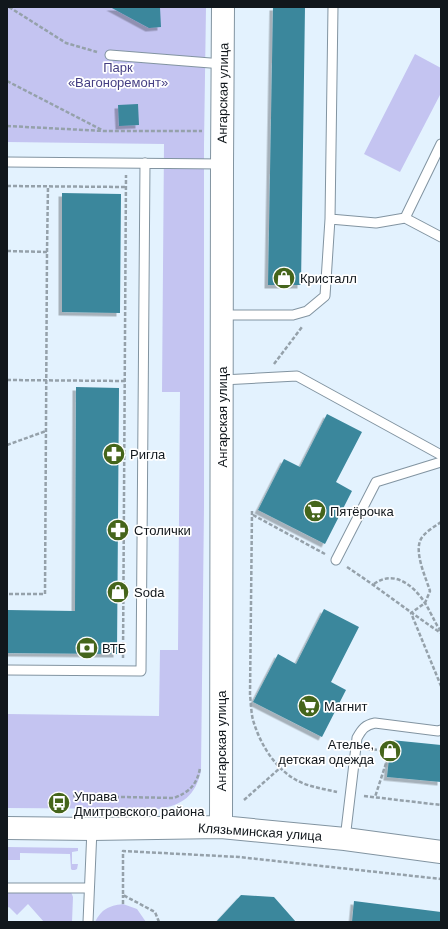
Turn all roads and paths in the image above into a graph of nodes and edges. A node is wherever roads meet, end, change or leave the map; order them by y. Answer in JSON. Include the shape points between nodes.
{"nodes":[{"id":1,"x":10,"y":7,"type":"edge"},
{"id":2,"x":223,"y":7,"type":"edge"},
{"id":3,"x":333,"y":7,"type":"edge"},
{"id":4,"x":110,"y":55,"type":"joint"},
{"id":5,"x":223,"y":64,"type":"junction"},
{"id":6,"x":7,"y":81,"type":"edge"},
{"id":7,"x":7,"y":126,"type":"edge"},
{"id":8,"x":104,"y":131,"type":"junction"},
{"id":9,"x":204,"y":132,"type":"dead end"},
{"id":10,"x":441,"y":144,"type":"edge"},
{"id":11,"x":7,"y":162,"type":"edge"},
{"id":12,"x":127,"y":163,"type":"junction"},
{"id":13,"x":145,"y":163,"type":"junction"},
{"id":14,"x":222,"y":164,"type":"junction"},
{"id":15,"x":7,"y":186,"type":"edge"},
{"id":16,"x":48,"y":186,"type":"junction"},
{"id":17,"x":126,"y":187,"type":"junction"},
{"id":18,"x":405,"y":218,"type":"junction"},
{"id":19,"x":330,"y":219,"type":"junction"},
{"id":20,"x":441,"y":237,"type":"edge"},
{"id":21,"x":7,"y":251,"type":"edge"},
{"id":22,"x":47,"y":252,"type":"junction"},
{"id":23,"x":222,"y":315,"type":"junction"},
{"id":24,"x":306,"y":321,"type":"dead end"},
{"id":25,"x":265,"y":378,"type":"junction"},
{"id":26,"x":7,"y":380,"type":"edge"},
{"id":27,"x":222,"y":380,"type":"junction"},
{"id":28,"x":46,"y":381,"type":"junction"},
{"id":29,"x":125,"y":382,"type":"junction"},
{"id":30,"x":46,"y":431,"type":"junction"},
{"id":31,"x":7,"y":445,"type":"edge"},
{"id":32,"x":441,"y":456,"type":"edge"},
{"id":33,"x":441,"y":462,"type":"edge"},
{"id":34,"x":252,"y":511,"type":"dead end"},
{"id":35,"x":252,"y":515,"type":"junction"},
{"id":36,"x":441,"y":522,"type":"edge"},
{"id":37,"x":336,"y":560,"type":"junction"},
{"id":38,"x":374,"y":584,"type":"junction"},
{"id":39,"x":7,"y":594,"type":"edge"},
{"id":40,"x":425,"y":603,"type":"junction"},
{"id":41,"x":411,"y":613,"type":"junction"},
{"id":42,"x":441,"y":632,"type":"edge"},
{"id":43,"x":123,"y":659,"type":"dead end"},
{"id":44,"x":7,"y":670,"type":"edge"},
{"id":45,"x":441,"y":686,"type":"edge"},
{"id":46,"x":441,"y":730,"type":"edge"},
{"id":47,"x":356,"y":748,"type":"junction"},
{"id":48,"x":200,"y":761,"type":"dead end"},
{"id":49,"x":280,"y":768,"type":"junction"},
{"id":50,"x":350,"y":794,"type":"junction"},
{"id":51,"x":73,"y":796,"type":"dead end"},
{"id":52,"x":375,"y":797,"type":"junction"},
{"id":53,"x":244,"y":800,"type":"dead end"},
{"id":54,"x":441,"y":805,"type":"edge"},
{"id":55,"x":221,"y":827,"type":"junction"},
{"id":56,"x":7,"y":828,"type":"edge"},
{"id":57,"x":92,"y":829,"type":"junction"},
{"id":58,"x":345,"y":839,"type":"junction"},
{"id":59,"x":441,"y":852,"type":"edge"},
{"id":60,"x":441,"y":879,"type":"edge"},
{"id":61,"x":7,"y":888,"type":"edge"},
{"id":62,"x":89,"y":888,"type":"junction"},
{"id":63,"x":123,"y":895,"type":"junction"},
{"id":64,"x":122,"y":904,"type":"dead end"},
{"id":65,"x":88,"y":922,"type":"edge"},
{"id":66,"x":159,"y":922,"type":"edge"}],
"edges":[{"from":1,"to":4,"type":"path","via":[[66,43]]},
{"from":2,"to":5,"type":"street","name":"Ангарская улица"},
{"from":3,"to":19,"type":"lane"},
{"from":4,"to":5,"type":"lane"},
{"from":5,"to":14,"type":"street","name":"Ангарская улица"},
{"from":6,"to":8,"type":"path"},
{"from":7,"to":8,"type":"path"},
{"from":8,"to":9,"type":"path"},
{"from":10,"to":18,"type":"lane"},
{"from":11,"to":12,"type":"lane"},
{"from":12,"to":13,"type":"lane"},
{"from":12,"to":17,"type":"path"},
{"from":13,"to":14,"type":"lane"},
{"from":13,"to":44,"type":"lane","via":[[141,671]]},
{"from":14,"to":23,"type":"street","name":"Ангарская улица"},
{"from":15,"to":16,"type":"path"},
{"from":16,"to":17,"type":"path"},
{"from":16,"to":22,"type":"path"},
{"from":17,"to":29,"type":"path"},
{"from":18,"to":19,"type":"lane","via":[[376,223]]},
{"from":18,"to":20,"type":"lane"},
{"from":19,"to":23,"type":"lane","via":[[325,296],[307,311],[293,315]]},
{"from":21,"to":22,"type":"path"},
{"from":22,"to":28,"type":"path"},
{"from":23,"to":27,"type":"street","name":"Ангарская улица"},
{"from":24,"to":25,"type":"path"},
{"from":25,"to":27,"type":"lane"},
{"from":25,"to":32,"type":"lane","via":[[297,376]]},
{"from":26,"to":28,"type":"path"},
{"from":27,"to":55,"type":"street","name":"Ангарская улица"},
{"from":28,"to":29,"type":"path"},
{"from":28,"to":30,"type":"path"},
{"from":29,"to":43,"type":"path"},
{"from":30,"to":31,"type":"path"},
{"from":30,"to":39,"type":"path","via":[[45,594]]},
{"from":33,"to":37,"type":"lane","via":[[376,482]]},
{"from":34,"to":35,"type":"path"},
{"from":35,"to":37,"type":"path"},
{"from":35,"to":49,"type":"path","via":[[250,695],[253,719],[260,737]]},
{"from":36,"to":40,"type":"path","via":[[420,541],[420,562],[430,591]]},
{"from":37,"to":38,"type":"path"},
{"from":38,"to":40,"type":"path","via":[[390,578],[399,579],[408,583]]},
{"from":38,"to":41,"type":"path"},
{"from":40,"to":41,"type":"path"},
{"from":40,"to":42,"type":"path"},
{"from":41,"to":42,"type":"path"},
{"from":41,"to":45,"type":"path"},
{"from":46,"to":47,"type":"lane","via":[[367,724],[357,738]]},
{"from":47,"to":50,"type":"lane"},
{"from":47,"to":52,"type":"path","via":[[390,751]]},
{"from":48,"to":51,"type":"path","via":[[195,784],[184,794],[174,798]]},
{"from":49,"to":50,"type":"path","via":[[298,781]]},
{"from":49,"to":53,"type":"path"},
{"from":50,"to":52,"type":"path"},
{"from":50,"to":58,"type":"lane"},
{"from":52,"to":54,"type":"path"},
{"from":55,"to":57,"type":"street","name":"Клязьминская улица"},
{"from":55,"to":58,"type":"street","name":"Клязьминская улица"},
{"from":56,"to":57,"type":"street","name":"Клязьминская улица"},
{"from":57,"to":62,"type":"lane"},
{"from":58,"to":59,"type":"street","name":"Клязьминская улица"},
{"from":60,"to":63,"type":"path","via":[[239,857],[123,851]]},
{"from":61,"to":62,"type":"lane"},
{"from":62,"to":65,"type":"lane"},
{"from":63,"to":64,"type":"path"},
{"from":63,"to":66,"type":"path","via":[[155,912]]}]}
